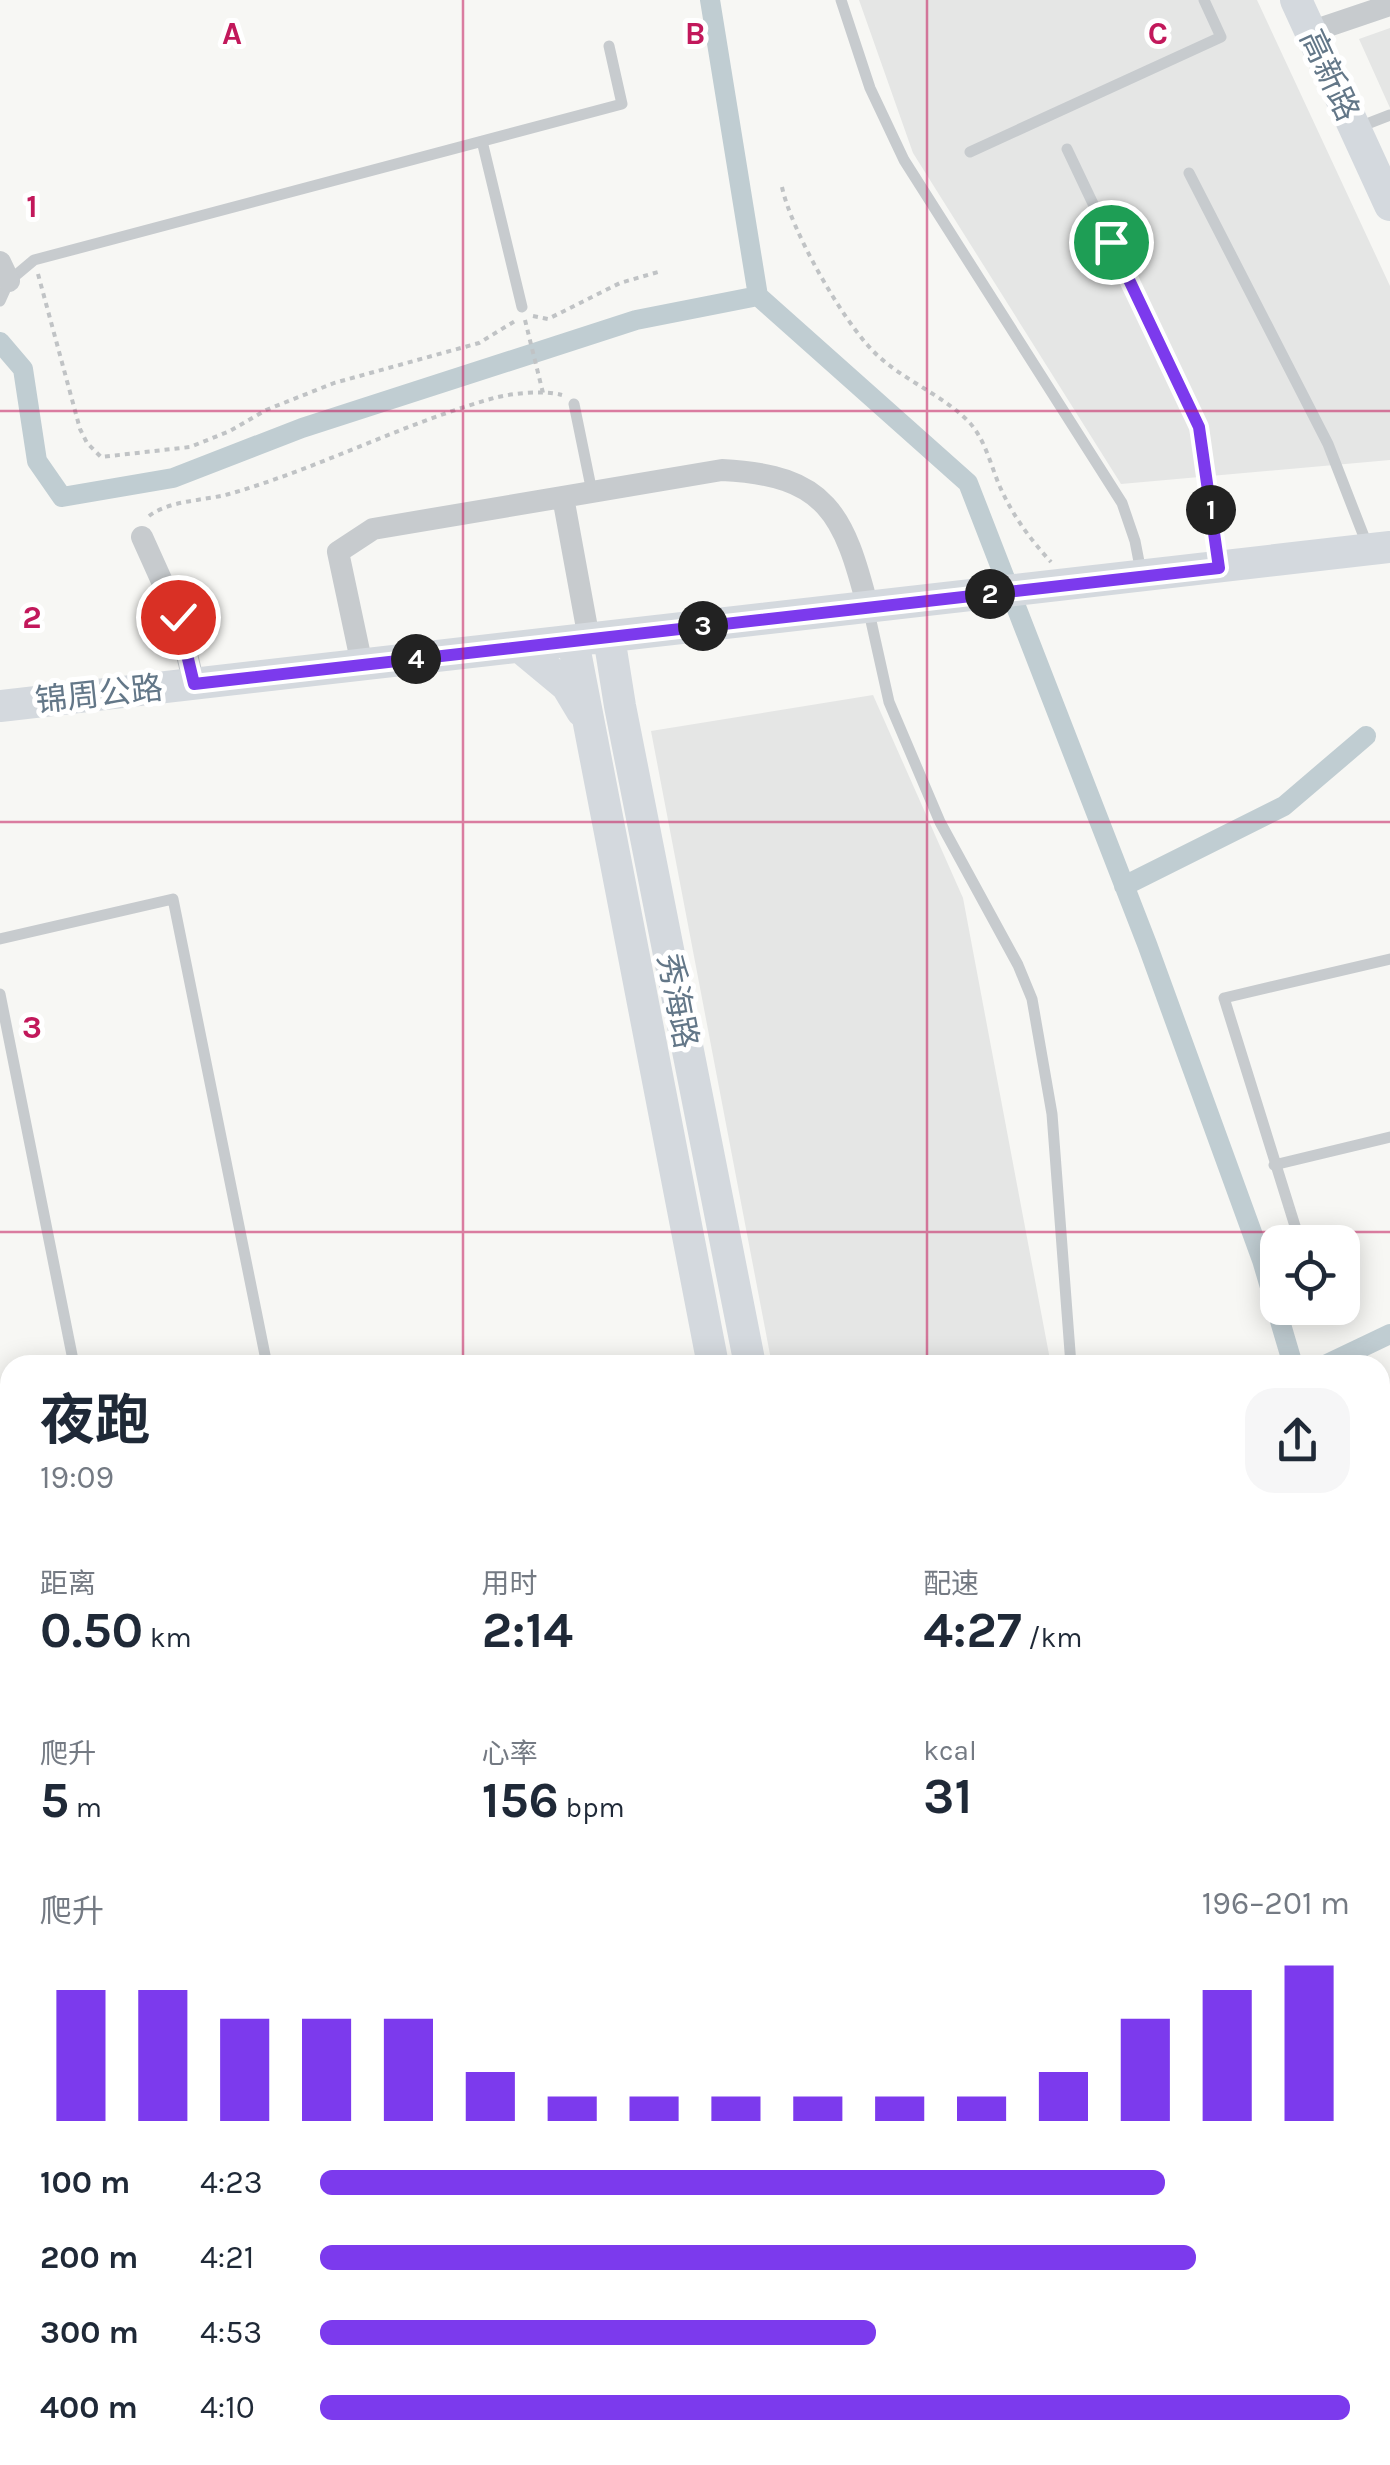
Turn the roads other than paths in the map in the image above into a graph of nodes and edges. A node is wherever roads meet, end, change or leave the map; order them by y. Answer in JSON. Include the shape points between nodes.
{"nodes":[{"id":1,"x":841,"y":0,"type":"edge"},
{"id":2,"x":1204,"y":0,"type":"edge"},
{"id":3,"x":1296,"y":0,"type":"edge"},
{"id":4,"x":1390,"y":5,"type":"edge"},
{"id":5,"x":1310,"y":32,"type":"junction"},
{"id":6,"x":609,"y":46,"type":"dead end"},
{"id":7,"x":1390,"y":115,"type":"edge"},
{"id":8,"x":1355,"y":128,"type":"junction"},
{"id":9,"x":482,"y":142,"type":"junction"},
{"id":10,"x":1067,"y":149,"type":"dead end"},
{"id":11,"x":970,"y":152,"type":"dead end"},
{"id":12,"x":1189,"y":173,"type":"dead end"},
{"id":13,"x":1390,"y":205,"type":"edge"},
{"id":14,"x":3,"y":281,"type":"edge"},
{"id":15,"x":523,"y":311,"type":"road end"},
{"id":16,"x":574,"y":404,"type":"dead end"},
{"id":17,"x":592,"y":492,"type":"junction"},
{"id":18,"x":563,"y":497,"type":"junction"},
{"id":19,"x":142,"y":537,"type":"road end"},
{"id":20,"x":1380,"y":549,"type":"edge"},
{"id":21,"x":1219,"y":568,"type":"junction"},
{"id":22,"x":1142,"y":576,"type":"junction"},
{"id":23,"x":868,"y":608,"type":"junction"},
{"id":24,"x":654,"y":632,"type":"junction"},
{"id":25,"x":590,"y":639,"type":"junction"},
{"id":26,"x":520,"y":647,"type":"junction"},
{"id":27,"x":362,"y":664,"type":"junction"},
{"id":28,"x":194,"y":684,"type":"junction"},
{"id":29,"x":0,"y":706,"type":"edge"},
{"id":30,"x":620,"y":706,"type":"junction"},
{"id":31,"x":588,"y":720,"type":"junction"},
{"id":32,"x":0,"y":939,"type":"edge"},
{"id":33,"x":1390,"y":959,"type":"edge"},
{"id":34,"x":0,"y":994,"type":"edge"},
{"id":35,"x":1390,"y":1137,"type":"edge"},
{"id":36,"x":1274,"y":1165,"type":"junction"},
{"id":37,"x":1294,"y":1225,"type":"edge"},
{"id":38,"x":748,"y":1354,"type":"edge"},
{"id":39,"x":72,"y":1355,"type":"edge"},
{"id":40,"x":265,"y":1355,"type":"edge"},
{"id":41,"x":711,"y":1355,"type":"edge"},
{"id":42,"x":1070,"y":1355,"type":"edge"}],
"edges":[{"from":1,"to":22,"type":"lane","via":[[870,88],[904,160],[1122,504]]},
{"from":2,"to":11,"type":"lane","via":[[1221,36]]},
{"from":3,"to":5,"type":"main road","name":"高新路"},
{"from":4,"to":5,"type":"street"},
{"from":5,"to":8,"type":"main road","name":"高新路"},
{"from":6,"to":9,"type":"lane","via":[[622,104]]},
{"from":7,"to":8,"type":"lane"},
{"from":8,"to":13,"type":"main road","name":"高新路"},
{"from":9,"to":14,"type":"lane","via":[[34,260]]},
{"from":9,"to":15,"type":"lane"},
{"from":10,"to":21,"type":"lane","via":[[1199,427]]},
{"from":12,"to":20,"type":"lane"},
{"from":16,"to":17,"type":"lane"},
{"from":17,"to":18,"type":"street"},
{"from":17,"to":23,"type":"street","via":[[722,470],[797,483],[844,528]]},
{"from":18,"to":25,"type":"street"},
{"from":18,"to":27,"type":"street","via":[[373,529],[338,552]]},
{"from":19,"to":28,"type":"street","via":[[178,617]]},
{"from":20,"to":21,"type":"main road","name":"锦周公路"},
{"from":21,"to":22,"type":"main road","name":"锦周公路"},
{"from":22,"to":23,"type":"main road","name":"锦周公路"},
{"from":23,"to":24,"type":"main road","name":"锦周公路"},
{"from":23,"to":42,"type":"lane","via":[[889,702],[940,822],[1032,998],[1052,1114]]},
{"from":24,"to":25,"type":"main road","name":"锦周公路"},
{"from":24,"to":30,"type":"main road","via":[[634,662]]},
{"from":25,"to":26,"type":"main road","name":"锦周公路"},
{"from":25,"to":30,"type":"main road","name":"秀海路"},
{"from":25,"to":31,"type":"main road","name":"秀海路"},
{"from":26,"to":27,"type":"main road","name":"锦周公路"},
{"from":26,"to":31,"type":"main road","via":[[567,686]]},
{"from":27,"to":28,"type":"main road","name":"锦周公路"},
{"from":28,"to":29,"type":"main road","name":"锦周公路"},
{"from":30,"to":38,"type":"main road","name":"秀海路"},
{"from":31,"to":41,"type":"main road","name":"秀海路"},
{"from":32,"to":40,"type":"lane","via":[[173,899]]},
{"from":33,"to":36,"type":"lane","via":[[1224,998]]},
{"from":34,"to":39,"type":"lane"},
{"from":35,"to":36,"type":"lane"},
{"from":36,"to":37,"type":"lane"}]}
